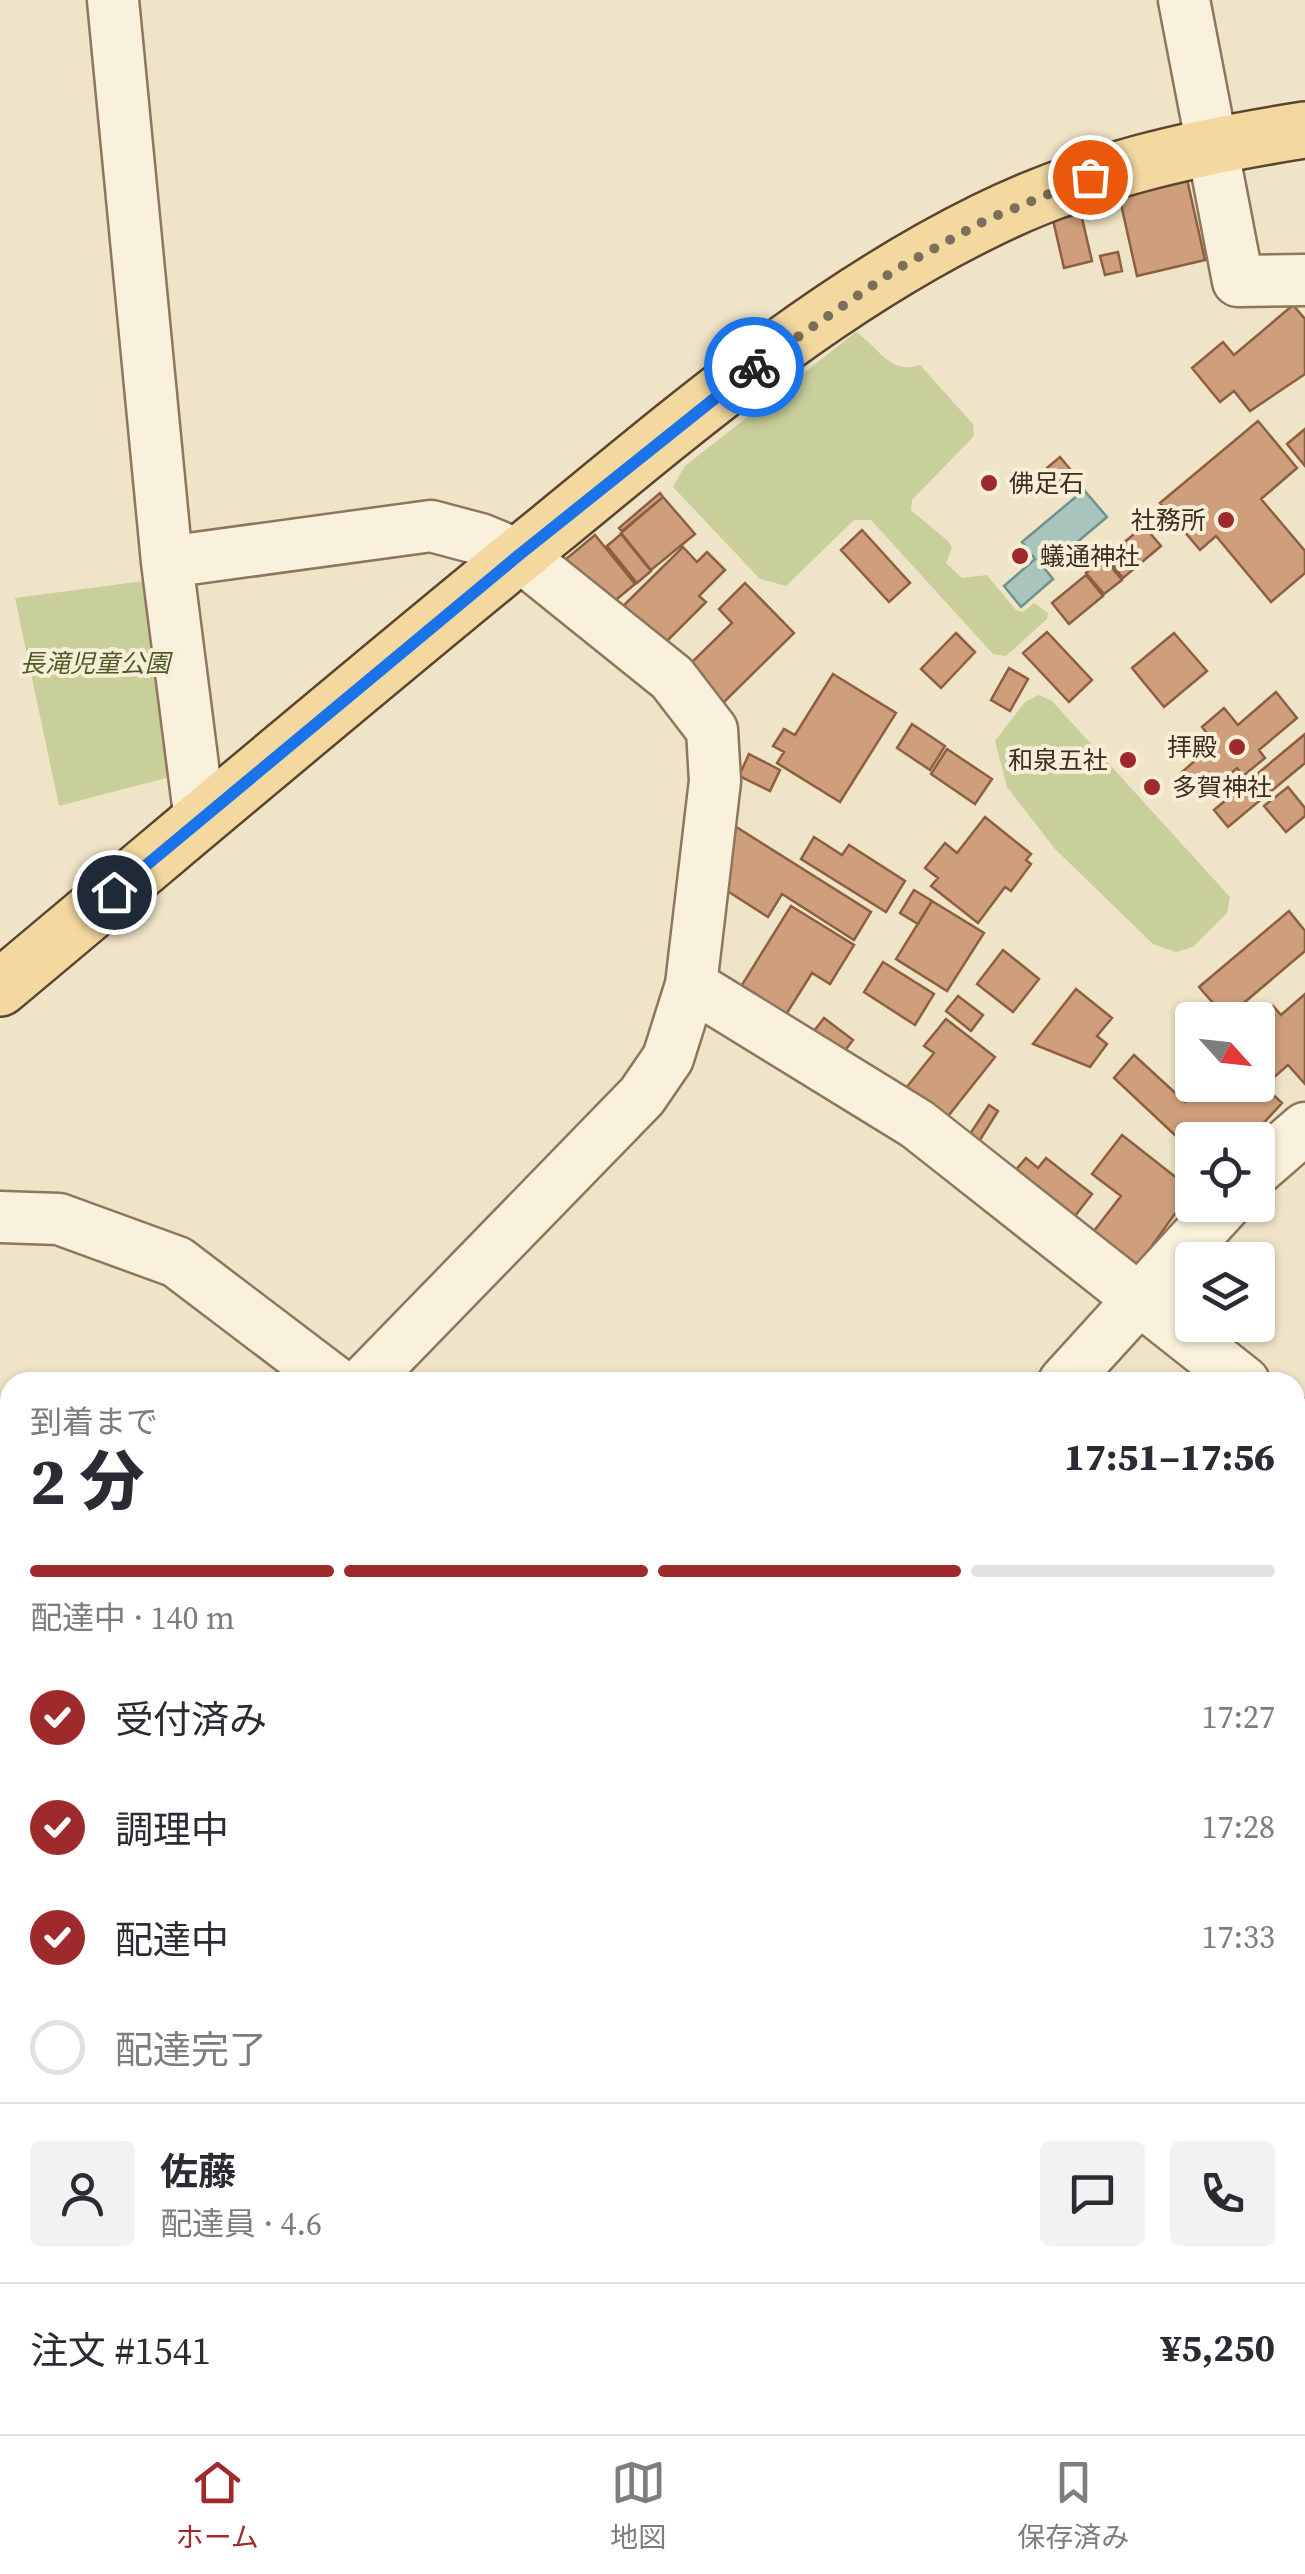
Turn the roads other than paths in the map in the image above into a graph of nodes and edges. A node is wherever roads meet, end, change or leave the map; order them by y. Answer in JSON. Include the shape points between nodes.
{"nodes":[{"id":1,"x":113,"y":0,"type":"edge"},
{"id":2,"x":1184,"y":0,"type":"edge"},
{"id":3,"x":1305,"y":130,"type":"edge"},
{"id":4,"x":1210,"y":145,"type":"junction"},
{"id":5,"x":1305,"y":280,"type":"edge"},
{"id":6,"x":519,"y":555,"type":"junction"},
{"id":7,"x":167,"y":562,"type":"junction"},
{"id":8,"x":200,"y":820,"type":"junction"},
{"id":9,"x":691,"y":985,"type":"junction"},
{"id":10,"x":0,"y":988,"type":"edge"},
{"id":11,"x":1305,"y":1128,"type":"edge"},
{"id":12,"x":1275,"y":1154,"type":"edge"},
{"id":13,"x":0,"y":1217,"type":"edge"},
{"id":14,"x":1210,"y":1222,"type":"edge"},
{"id":15,"x":1139,"y":1302,"type":"junction"},
{"id":16,"x":323,"y":1372,"type":"edge"},
{"id":17,"x":374,"y":1372,"type":"edge"},
{"id":18,"x":1073,"y":1372,"type":"edge"},
{"id":19,"x":1231,"y":1372,"type":"edge"}],
"edges":[{"from":1,"to":7,"type":"street"},
{"from":2,"to":4,"type":"street"},
{"from":3,"to":4,"type":"main road"},
{"from":4,"to":5,"type":"street","via":[[1238,282]]},
{"from":4,"to":6,"type":"main road","via":[[1090,177],[986,220],[871,284],[730,384]]},
{"from":6,"to":7,"type":"street","via":[[431,526]]},
{"from":6,"to":8,"type":"main road"},
{"from":6,"to":9,"type":"street","via":[[672,678],[712,730],[716,781]]},
{"from":7,"to":8,"type":"street"},
{"from":8,"to":10,"type":"main road"},
{"from":9,"to":15,"type":"street","via":[[917,1124]]},
{"from":9,"to":17,"type":"street","via":[[668,1058],[642,1096]]},
{"from":11,"to":12,"type":"street"},
{"from":13,"to":16,"type":"street","via":[[59,1218],[177,1262]]},
{"from":14,"to":15,"type":"street"},
{"from":15,"to":18,"type":"street"},
{"from":15,"to":19,"type":"street"}]}
